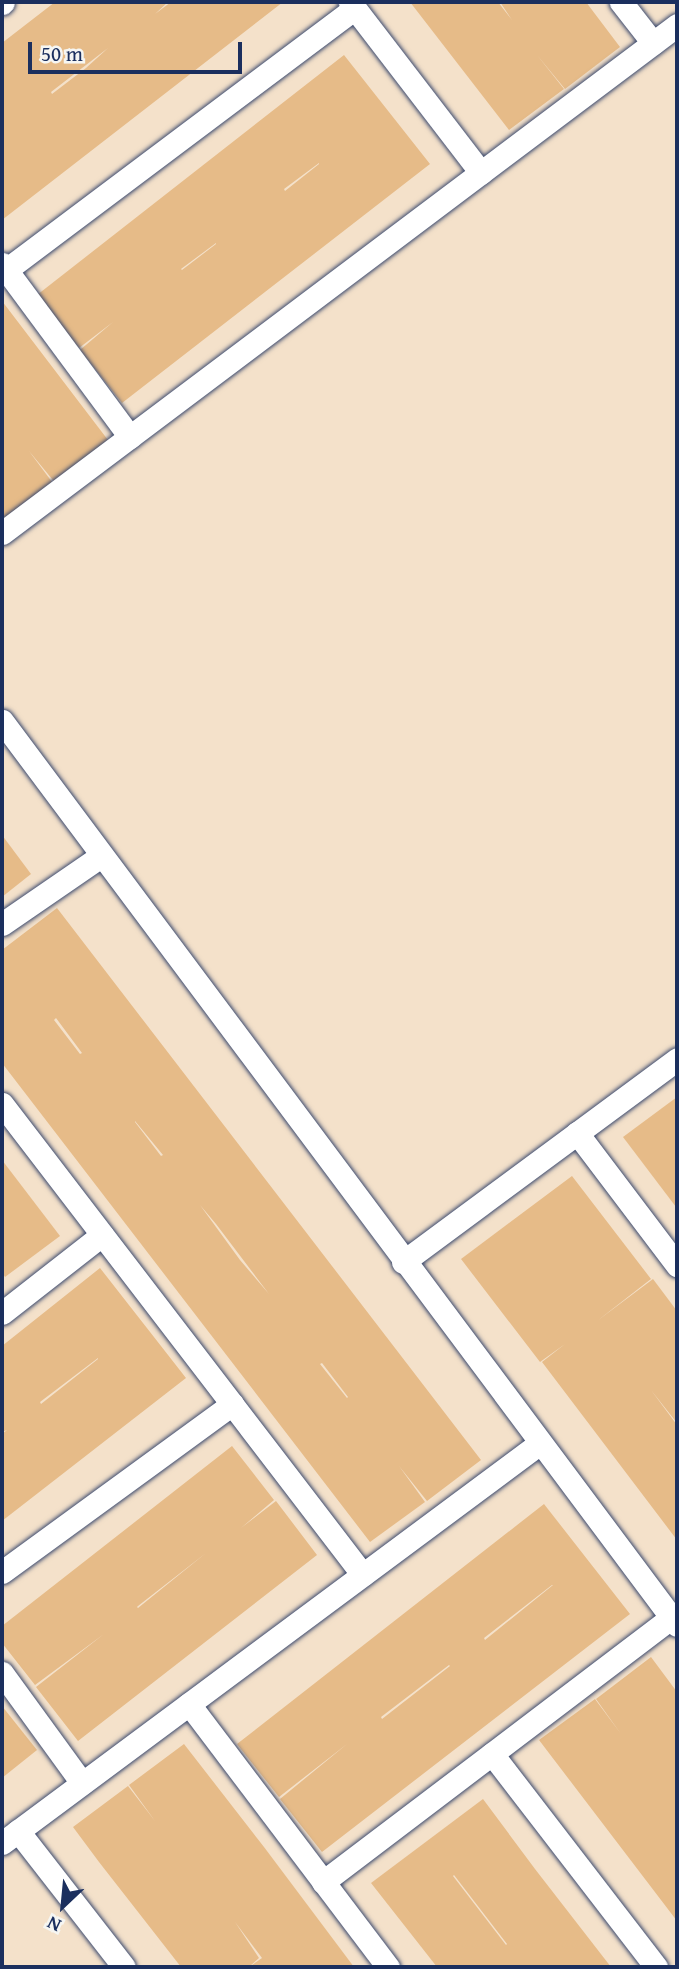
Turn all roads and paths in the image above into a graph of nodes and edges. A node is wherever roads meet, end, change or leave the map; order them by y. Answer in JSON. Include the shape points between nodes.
{"nodes":[{"id":1,"x":621,"y":2,"type":"edge"},
{"id":2,"x":353,"y":5,"type":"edge"},
{"id":3,"x":677,"y":25,"type":"edge"},
{"id":4,"x":653,"y":43,"type":"junction"},
{"id":5,"x":481,"y":173,"type":"junction"},
{"id":6,"x":4,"y":267,"type":"edge"},
{"id":7,"x":130,"y":437,"type":"junction"},
{"id":8,"x":2,"y":533,"type":"edge"},
{"id":9,"x":2,"y":721,"type":"edge"},
{"id":10,"x":101,"y":856,"type":"junction"},
{"id":11,"x":2,"y":924,"type":"edge"},
{"id":12,"x":677,"y":1059,"type":"edge"},
{"id":13,"x":2,"y":1104,"type":"edge"},
{"id":14,"x":577,"y":1133,"type":"junction"},
{"id":15,"x":102,"y":1235,"type":"junction"},
{"id":16,"x":403,"y":1262,"type":"junction"},
{"id":17,"x":677,"y":1265,"type":"edge"},
{"id":18,"x":2,"y":1313,"type":"edge"},
{"id":19,"x":232,"y":1404,"type":"junction"},
{"id":20,"x":540,"y":1443,"type":"junction"},
{"id":21,"x":2,"y":1572,"type":"edge"},
{"id":22,"x":363,"y":1574,"type":"junction"},
{"id":23,"x":674,"y":1621,"type":"edge"},
{"id":24,"x":2,"y":1673,"type":"edge"},
{"id":25,"x":189,"y":1704,"type":"junction"},
{"id":26,"x":492,"y":1754,"type":"junction"},
{"id":27,"x":82,"y":1783,"type":"junction"},
{"id":28,"x":10,"y":1837,"type":"edge"},
{"id":29,"x":323,"y":1882,"type":"junction"},
{"id":30,"x":124,"y":1967,"type":"edge"},
{"id":31,"x":388,"y":1967,"type":"edge"},
{"id":32,"x":656,"y":1967,"type":"edge"}],
"edges":[{"from":1,"to":4,"type":"street"},
{"from":2,"to":5,"type":"street"},
{"from":2,"to":6,"type":"street"},
{"from":3,"to":4,"type":"street"},
{"from":4,"to":5,"type":"street"},
{"from":5,"to":7,"type":"street"},
{"from":6,"to":7,"type":"street"},
{"from":7,"to":8,"type":"street"},
{"from":9,"to":10,"type":"street"},
{"from":10,"to":11,"type":"street"},
{"from":10,"to":16,"type":"street"},
{"from":12,"to":14,"type":"street"},
{"from":13,"to":15,"type":"street"},
{"from":14,"to":16,"type":"street"},
{"from":14,"to":17,"type":"street"},
{"from":15,"to":18,"type":"street"},
{"from":15,"to":19,"type":"street"},
{"from":16,"to":20,"type":"street"},
{"from":19,"to":21,"type":"street"},
{"from":19,"to":22,"type":"street"},
{"from":20,"to":22,"type":"street"},
{"from":20,"to":23,"type":"street"},
{"from":22,"to":25,"type":"street"},
{"from":23,"to":26,"type":"street"},
{"from":24,"to":27,"type":"street"},
{"from":25,"to":27,"type":"street"},
{"from":25,"to":29,"type":"street"},
{"from":26,"to":29,"type":"street"},
{"from":26,"to":32,"type":"street"},
{"from":27,"to":28,"type":"street"},
{"from":28,"to":30,"type":"street"},
{"from":29,"to":31,"type":"street"}]}
